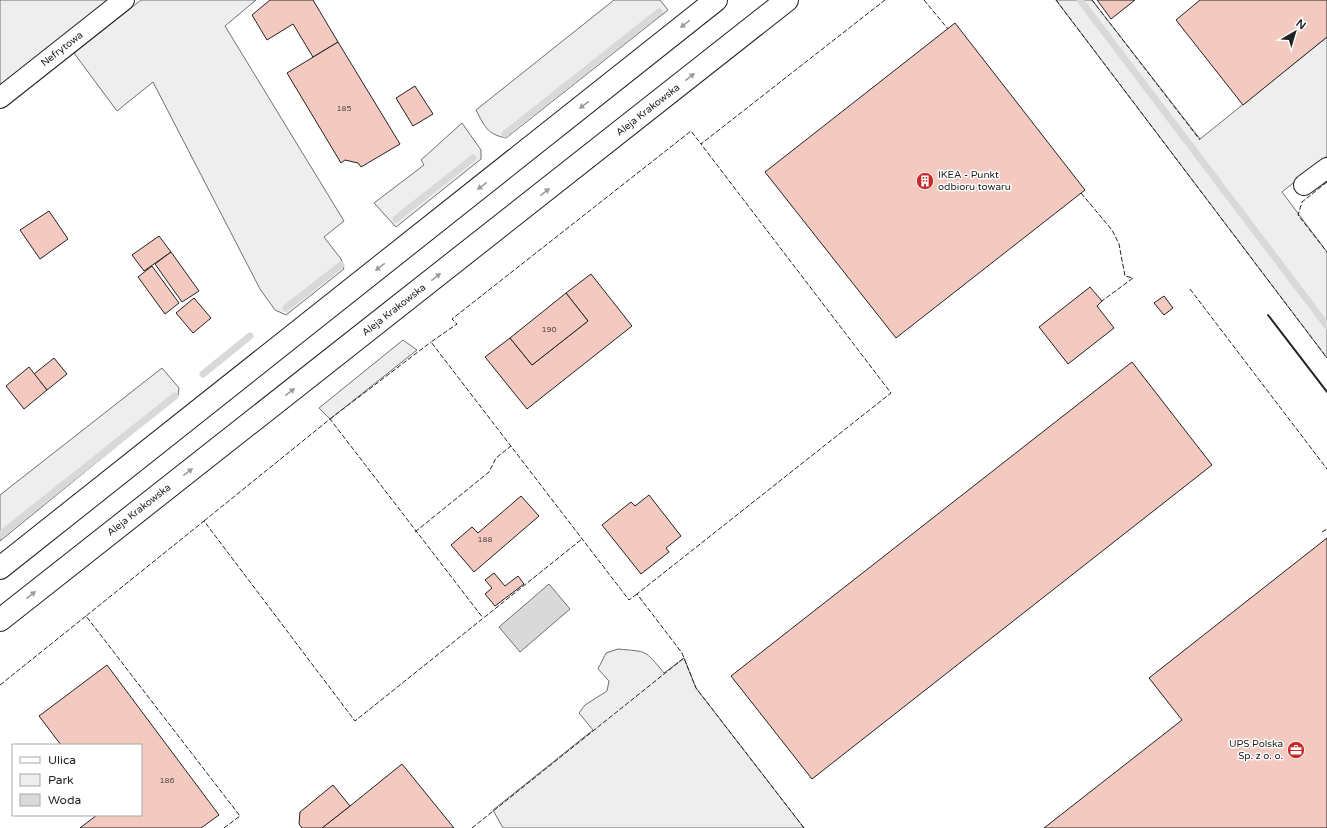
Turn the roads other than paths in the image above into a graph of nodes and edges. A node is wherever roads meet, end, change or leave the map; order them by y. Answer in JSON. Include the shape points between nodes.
{"nodes":[{"id":1,"x":124,"y":0,"type":"edge"},
{"id":2,"x":716,"y":0,"type":"edge"},
{"id":3,"x":787,"y":0,"type":"edge"},
{"id":4,"x":0,"y":98,"type":"edge"},
{"id":5,"x":1327,"y":168,"type":"edge"},
{"id":6,"x":1304,"y":185,"type":"dead end"},
{"id":7,"x":0,"y":568,"type":"edge"},
{"id":8,"x":0,"y":620,"type":"edge"}],
"edges":[{"from":1,"to":4,"type":"street","name":"Nefrytowa"},
{"from":2,"to":7,"type":"main road","one_way":true},
{"from":8,"to":3,"type":"main road","name":"Aleja Krakowska","one_way":true},
{"from":5,"to":6,"type":"street"}]}
